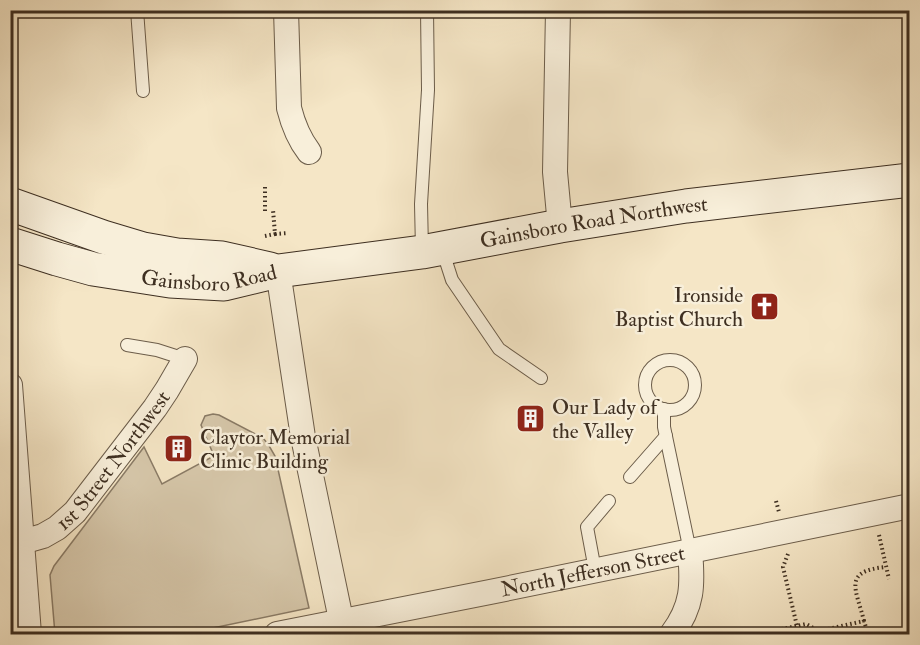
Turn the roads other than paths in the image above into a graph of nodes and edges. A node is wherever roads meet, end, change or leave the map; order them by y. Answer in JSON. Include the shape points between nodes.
{"nodes":[{"id":1,"x":137,"y":10,"type":"edge"},
{"id":2,"x":286,"y":10,"type":"edge"},
{"id":3,"x":427,"y":10,"type":"edge"},
{"id":4,"x":558,"y":10,"type":"edge"},
{"id":5,"x":143,"y":91,"type":"dead end"},
{"id":6,"x":309,"y":152,"type":"dead end"},
{"id":7,"x":909,"y":180,"type":"edge"},
{"id":8,"x":10,"y":204,"type":"edge"},
{"id":9,"x":560,"y":226,"type":"junction"},
{"id":10,"x":10,"y":244,"type":"edge"},
{"id":11,"x":432,"y":250,"type":"junction"},
{"id":12,"x":278,"y":271,"type":"junction"},
{"id":13,"x":127,"y":345,"type":"dead end"},
{"id":14,"x":185,"y":358,"type":"joint"},
{"id":15,"x":542,"y":378,"type":"dead end"},
{"id":16,"x":10,"y":385,"type":"edge"},
{"id":17,"x":664,"y":409,"type":"junction"},
{"id":18,"x":666,"y":436,"type":"junction"},
{"id":19,"x":630,"y":477,"type":"dead end"},
{"id":20,"x":609,"y":501,"type":"dead end"},
{"id":21,"x":909,"y":506,"type":"edge"},
{"id":22,"x":22,"y":542,"type":"junction"},
{"id":23,"x":690,"y":551,"type":"junction"},
{"id":24,"x":595,"y":570,"type":"junction"},
{"id":25,"x":343,"y":628,"type":"edge"},
{"id":26,"x":29,"y":634,"type":"edge"},
{"id":27,"x":277,"y":634,"type":"edge"},
{"id":28,"x":672,"y":634,"type":"edge"}],
"edges":[{"from":1,"to":5,"type":"lane"},
{"from":2,"to":6,"type":"street","via":[[289,108]]},
{"from":3,"to":11,"type":"lane","via":[[428,90],[422,204]]},
{"from":4,"to":9,"type":"street","via":[[555,172]]},
{"from":7,"to":9,"type":"main road","name":"Gainsboro Road Northwest","via":[[686,206]]},
{"from":8,"to":12,"type":"main road","name":"Gainsboro Road","via":[[143,249],[222,258]]},
{"from":9,"to":11,"type":"main road","name":"Gainsboro Road Northwest"},
{"from":10,"to":12,"type":"main road","name":"Gainsboro Road","via":[[93,269],[170,281],[224,284]]},
{"from":11,"to":12,"type":"main road","name":"Gainsboro Road Northwest"},
{"from":11,"to":15,"type":"lane","via":[[499,349]]},
{"from":12,"to":25,"type":"street","via":[[303,437]]},
{"from":13,"to":14,"type":"lane"},
{"from":14,"to":22,"type":"street","name":"1st Street Northwest","via":[[155,408],[75,512],[43,536]]},
{"from":16,"to":22,"type":"street"},
{"from":17,"to":17,"type":"lane","via":[[681,407],[694,393],[695,380],[680,361],[659,362],[646,376],[647,396]]},
{"from":17,"to":18,"type":"lane"},
{"from":18,"to":19,"type":"lane"},
{"from":18,"to":23,"type":"lane"},
{"from":20,"to":24,"type":"lane","via":[[587,527]]},
{"from":21,"to":23,"type":"street","name":"North Jefferson Street"},
{"from":22,"to":26,"type":"street"},
{"from":23,"to":24,"type":"street","name":"North Jefferson Street"},
{"from":23,"to":28,"type":"street","via":[[689,603]]},
{"from":24,"to":25,"type":"street","name":"North Jefferson Street"},
{"from":25,"to":27,"type":"street","name":"North Jefferson Street"}]}
